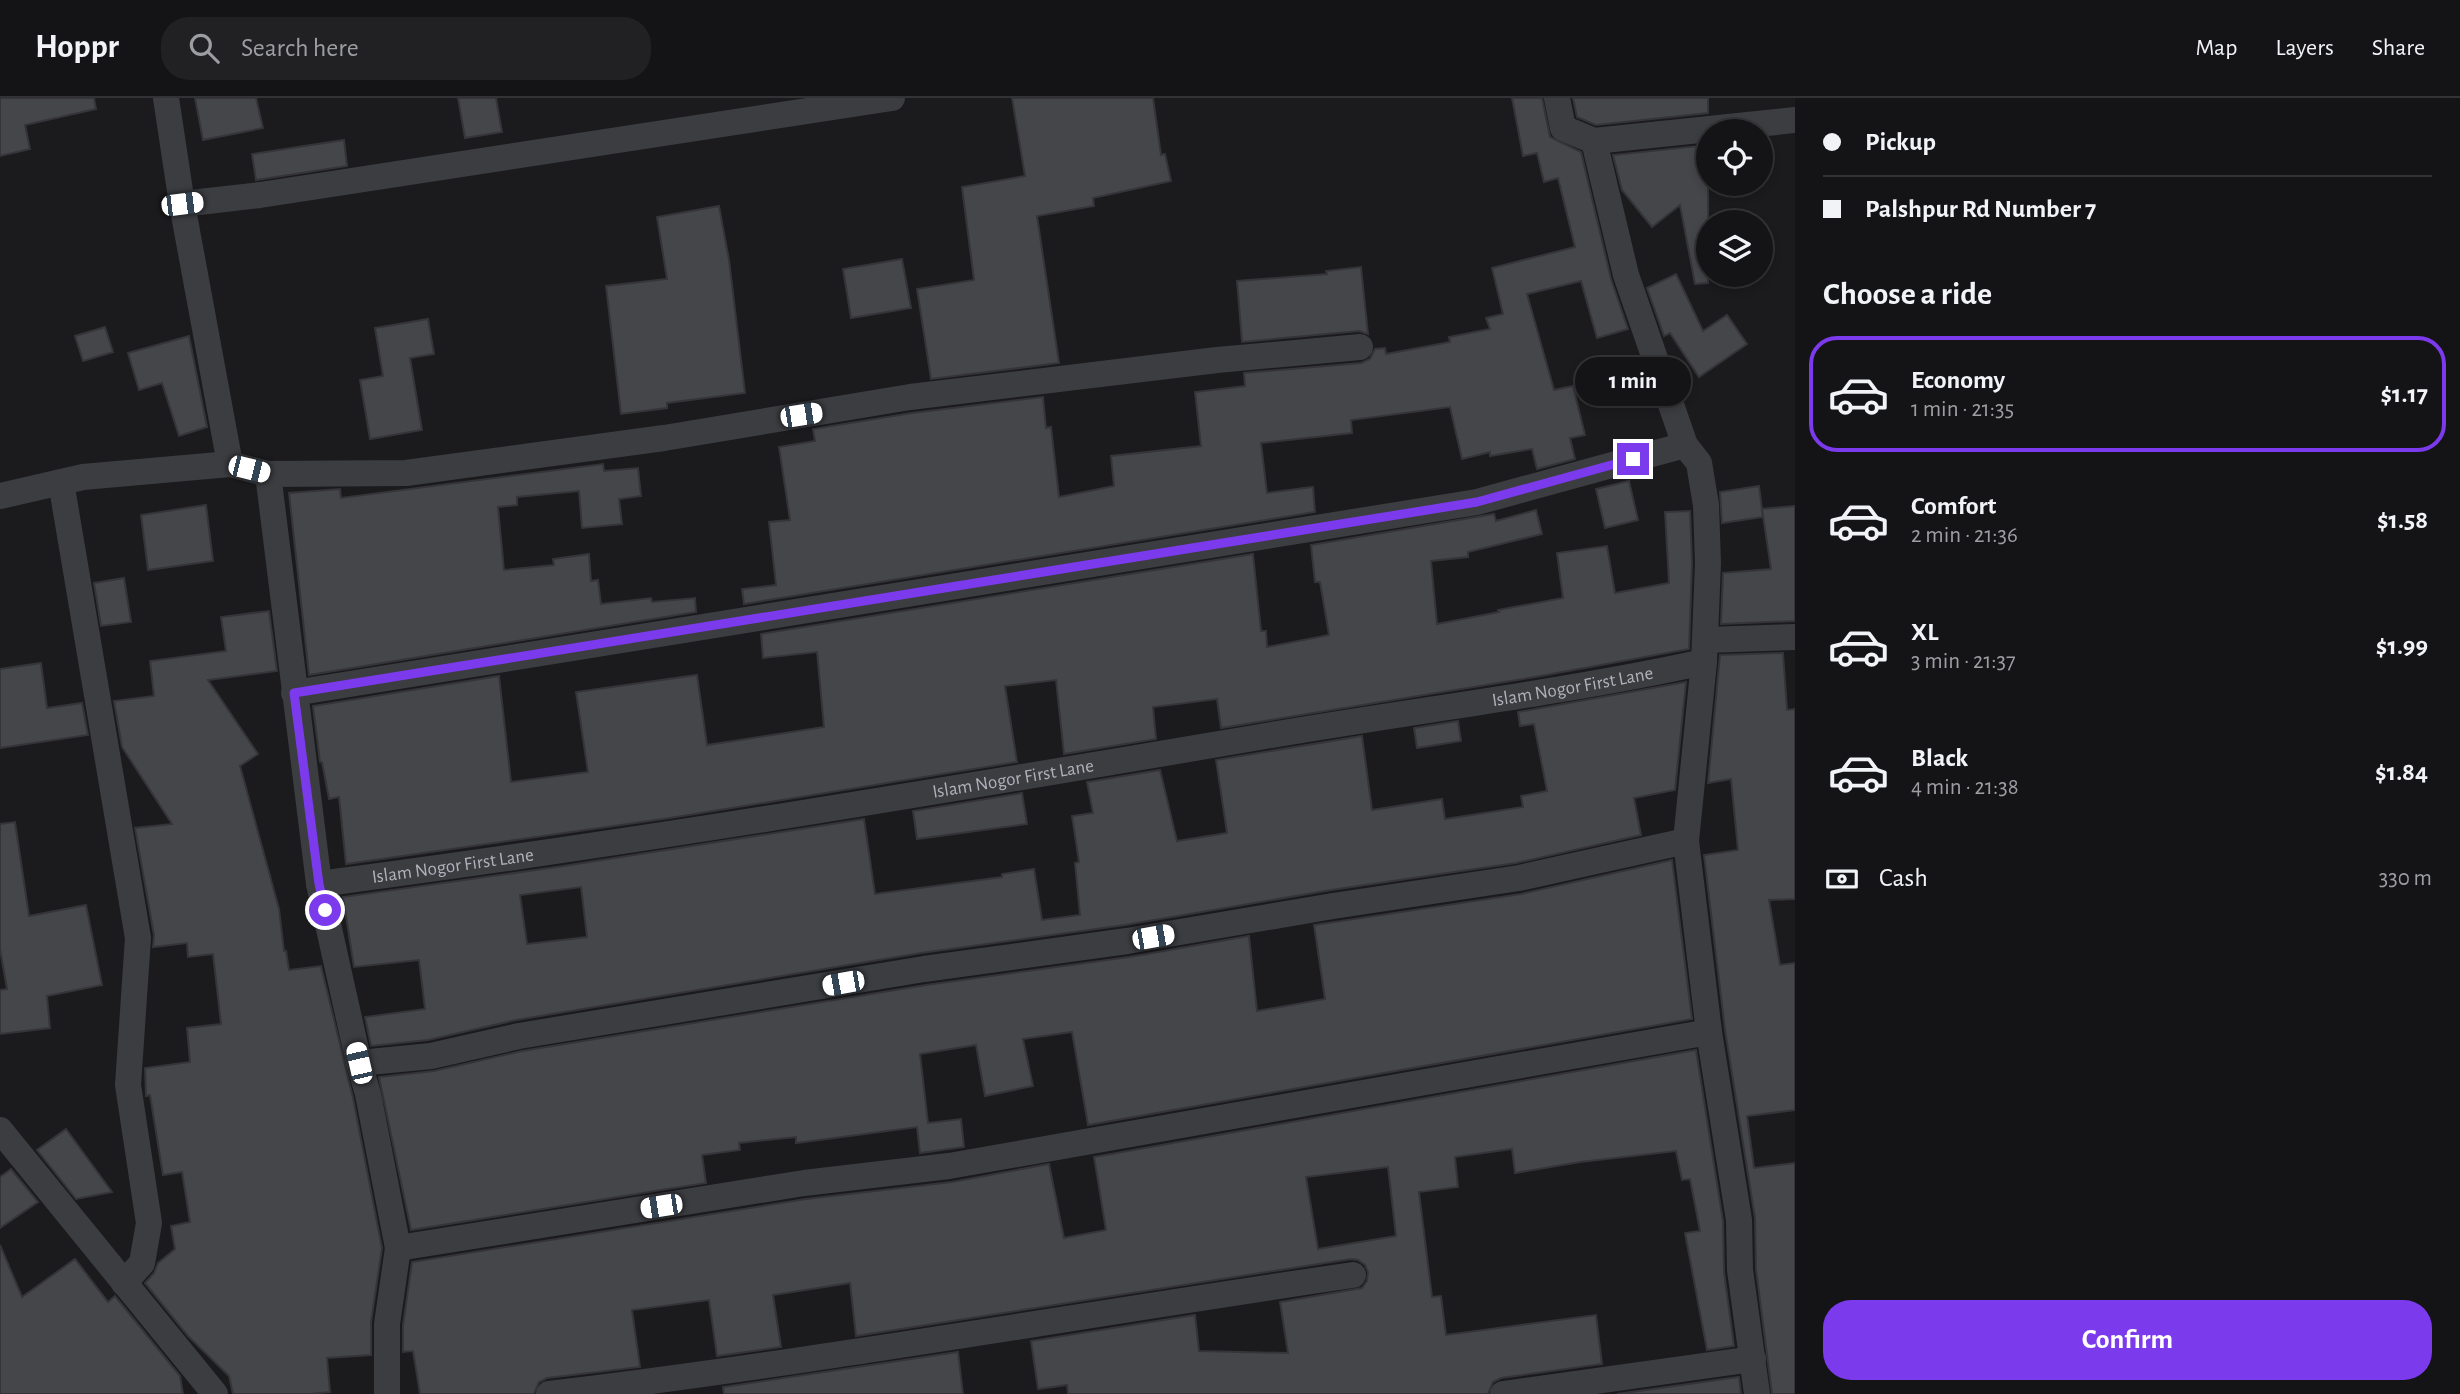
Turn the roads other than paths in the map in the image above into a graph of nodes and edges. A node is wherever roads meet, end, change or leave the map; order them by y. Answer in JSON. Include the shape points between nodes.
{"nodes":[{"id":1,"x":166,"y":98,"type":"edge"},
{"id":2,"x":892,"y":98,"type":"edge"},
{"id":3,"x":1557,"y":98,"type":"edge"},
{"id":4,"x":1795,"y":120,"type":"edge"},
{"id":5,"x":1594,"y":141,"type":"junction"},
{"id":6,"x":182,"y":204,"type":"junction"},
{"id":7,"x":1360,"y":347,"type":"dead end"},
{"id":8,"x":1685,"y":445,"type":"junction"},
{"id":9,"x":230,"y":464,"type":"junction"},
{"id":10,"x":268,"y":474,"type":"junction"},
{"id":11,"x":61,"y":482,"type":"junction"},
{"id":12,"x":0,"y":496,"type":"edge"},
{"id":13,"x":1795,"y":637,"type":"edge"},
{"id":14,"x":1705,"y":651,"type":"junction"},
{"id":15,"x":294,"y":693,"type":"junction"},
{"id":16,"x":1686,"y":841,"type":"junction"},
{"id":17,"x":319,"y":884,"type":"junction"},
{"id":18,"x":1709,"y":1032,"type":"junction"},
{"id":19,"x":359,"y":1063,"type":"junction"},
{"id":20,"x":0,"y":1130,"type":"edge"},
{"id":21,"x":398,"y":1248,"type":"junction"},
{"id":22,"x":1353,"y":1275,"type":"dead end"},
{"id":23,"x":124,"y":1283,"type":"junction"},
{"id":24,"x":1752,"y":1359,"type":"junction"},
{"id":25,"x":215,"y":1394,"type":"edge"},
{"id":26,"x":387,"y":1394,"type":"edge"},
{"id":27,"x":549,"y":1394,"type":"edge"},
{"id":28,"x":1503,"y":1394,"type":"edge"},
{"id":29,"x":1758,"y":1394,"type":"edge"}],
"edges":[{"from":1,"to":6,"type":"street"},
{"from":2,"to":6,"type":"street"},
{"from":3,"to":5,"type":"street","via":[[1563,128]]},
{"from":4,"to":5,"type":"street"},
{"from":5,"to":8,"type":"street","via":[[1626,275]]},
{"from":6,"to":9,"type":"street"},
{"from":7,"to":10,"type":"street","via":[[910,397],[664,438],[405,473]]},
{"from":8,"to":14,"type":"street","via":[[1699,463],[1706,505]]},
{"from":8,"to":15,"type":"street","via":[[1477,502]]},
{"from":9,"to":10,"type":"street"},
{"from":9,"to":11,"type":"street"},
{"from":10,"to":15,"type":"street"},
{"from":11,"to":12,"type":"street"},
{"from":11,"to":23,"type":"street","via":[[138,938],[128,1086],[149,1223],[142,1263]]},
{"from":13,"to":14,"type":"street","name":"Islam Nogor First Lane"},
{"from":14,"to":16,"type":"street"},
{"from":14,"to":17,"type":"street","name":"Islam Nogor First Lane","via":[[1622,680],[520,858]]},
{"from":15,"to":17,"type":"street"},
{"from":16,"to":18,"type":"street"},
{"from":16,"to":19,"type":"street","via":[[1519,878],[924,969],[519,1036],[431,1056]]},
{"from":17,"to":19,"type":"street"},
{"from":18,"to":21,"type":"street","via":[[948,1166],[804,1183]]},
{"from":18,"to":24,"type":"street","via":[[1739,1220],[1740,1270]]},
{"from":19,"to":21,"type":"street"},
{"from":20,"to":23,"type":"street"},
{"from":21,"to":26,"type":"street","via":[[387,1324]]},
{"from":22,"to":27,"type":"street","via":[[830,1357]]},
{"from":23,"to":25,"type":"street"},
{"from":24,"to":28,"type":"street"},
{"from":24,"to":29,"type":"street"}]}
